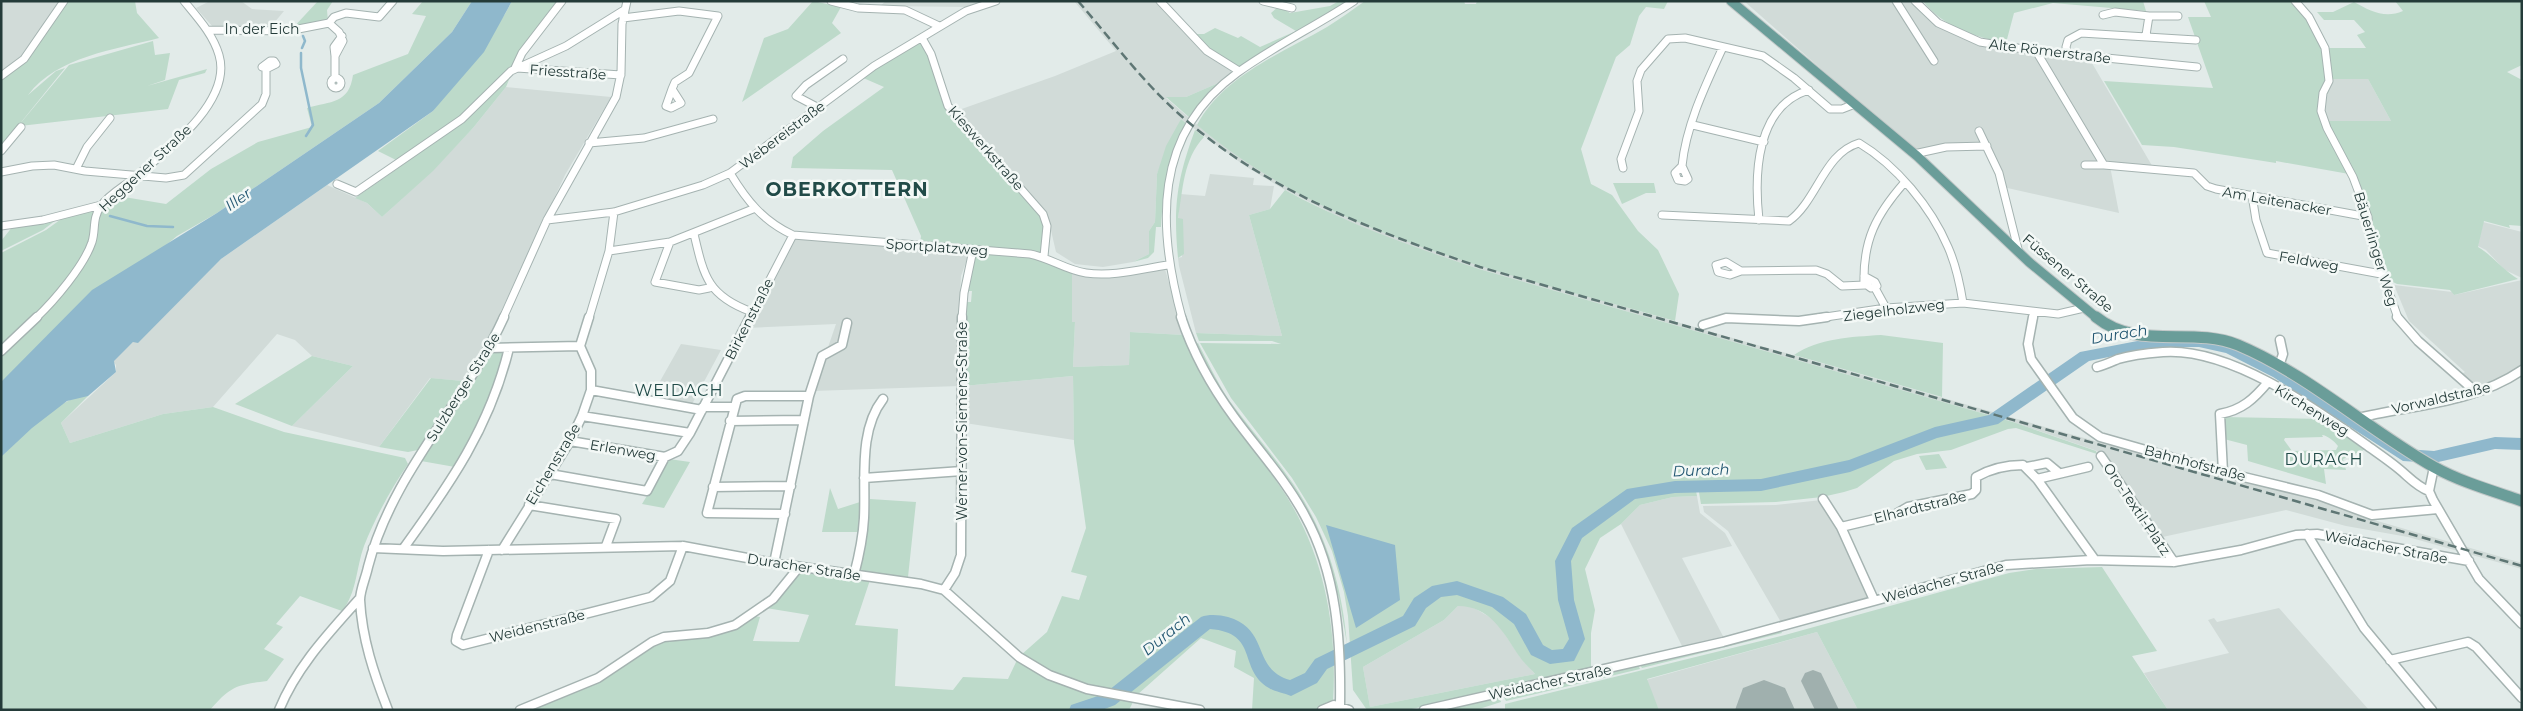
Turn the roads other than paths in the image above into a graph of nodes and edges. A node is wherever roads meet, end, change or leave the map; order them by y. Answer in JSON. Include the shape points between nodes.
{"nodes":[{"id":1,"x":64,"y":1,"type":"edge"},
{"id":2,"x":184,"y":1,"type":"edge"},
{"id":3,"x":393,"y":1,"type":"edge"},
{"id":4,"x":562,"y":1,"type":"edge"},
{"id":5,"x":627,"y":1,"type":"edge"},
{"id":6,"x":831,"y":1,"type":"edge"},
{"id":7,"x":996,"y":1,"type":"edge"},
{"id":8,"x":1160,"y":1,"type":"edge"},
{"id":9,"x":1263,"y":1,"type":"edge"},
{"id":10,"x":1354,"y":1,"type":"edge"},
{"id":11,"x":1731,"y":1,"type":"edge"},
{"id":12,"x":1896,"y":1,"type":"edge"},
{"id":13,"x":1915,"y":1,"type":"edge"},
{"id":14,"x":2295,"y":1,"type":"edge"},
{"id":15,"x":1292,"y":8,"type":"dead end"},
{"id":16,"x":624,"y":10,"type":"junction"},
{"id":17,"x":2103,"y":15,"type":"dead end"},
{"id":18,"x":2149,"y":16,"type":"junction"},
{"id":19,"x":2178,"y":16,"type":"dead end"},
{"id":20,"x":623,"y":18,"type":"junction"},
{"id":21,"x":329,"y":23,"type":"junction"},
{"id":22,"x":939,"y":26,"type":"junction"},
{"id":23,"x":208,"y":30,"type":"junction"},
{"id":24,"x":2146,"y":35,"type":"junction"},
{"id":25,"x":922,"y":38,"type":"junction"},
{"id":26,"x":2196,"y":40,"type":"dead end"},
{"id":27,"x":1722,"y":47,"type":"junction"},
{"id":28,"x":2036,"y":51,"type":"junction"},
{"id":29,"x":2068,"y":54,"type":"junction"},
{"id":30,"x":842,"y":59,"type":"dead end"},
{"id":31,"x":1934,"y":61,"type":"dead end"},
{"id":32,"x":2197,"y":67,"type":"dead end"},
{"id":33,"x":266,"y":68,"type":"dead end"},
{"id":34,"x":515,"y":68,"type":"junction"},
{"id":35,"x":1239,"y":71,"type":"junction"},
{"id":36,"x":621,"y":75,"type":"junction"},
{"id":37,"x":1,"y":76,"type":"edge"},
{"id":38,"x":335,"y":78,"type":"dead end"},
{"id":39,"x":672,"y":88,"type":"dead end"},
{"id":40,"x":1809,"y":90,"type":"junction"},
{"id":41,"x":1855,"y":104,"type":"junction"},
{"id":42,"x":819,"y":108,"type":"junction"},
{"id":43,"x":110,"y":118,"type":"dead end"},
{"id":44,"x":713,"y":119,"type":"dead end"},
{"id":45,"x":1693,"y":125,"type":"junction"},
{"id":46,"x":21,"y":128,"type":"dead end"},
{"id":47,"x":1979,"y":132,"type":"dead end"},
{"id":48,"x":1764,"y":142,"type":"junction"},
{"id":49,"x":589,"y":143,"type":"junction"},
{"id":50,"x":1987,"y":146,"type":"junction"},
{"id":51,"x":1,"y":151,"type":"edge"},
{"id":52,"x":1914,"y":154,"type":"junction"},
{"id":53,"x":2085,"y":165,"type":"dead end"},
{"id":54,"x":2104,"y":165,"type":"junction"},
{"id":55,"x":1682,"y":166,"type":"dead end"},
{"id":56,"x":77,"y":167,"type":"junction"},
{"id":57,"x":1623,"y":168,"type":"dead end"},
{"id":58,"x":1,"y":172,"type":"edge"},
{"id":59,"x":137,"y":174,"type":"junction"},
{"id":60,"x":730,"y":174,"type":"junction"},
{"id":61,"x":1904,"y":183,"type":"junction"},
{"id":62,"x":337,"y":184,"type":"dead end"},
{"id":63,"x":2252,"y":196,"type":"junction"},
{"id":64,"x":101,"y":205,"type":"junction"},
{"id":65,"x":753,"y":209,"type":"junction"},
{"id":66,"x":614,"y":212,"type":"junction"},
{"id":67,"x":1662,"y":215,"type":"dead end"},
{"id":68,"x":2368,"y":217,"type":"junction"},
{"id":69,"x":547,"y":220,"type":"junction"},
{"id":70,"x":1759,"y":220,"type":"junction"},
{"id":71,"x":1,"y":226,"type":"edge"},
{"id":72,"x":694,"y":234,"type":"junction"},
{"id":73,"x":793,"y":235,"type":"junction"},
{"id":74,"x":670,"y":242,"type":"junction"},
{"id":75,"x":973,"y":250,"type":"junction"},
{"id":76,"x":609,"y":251,"type":"junction"},
{"id":77,"x":2019,"y":253,"type":"junction"},
{"id":78,"x":1044,"y":256,"type":"junction"},
{"id":79,"x":1168,"y":265,"type":"junction"},
{"id":80,"x":1741,"y":271,"type":"dead end"},
{"id":81,"x":2381,"y":274,"type":"junction"},
{"id":82,"x":1864,"y":281,"type":"junction"},
{"id":83,"x":710,"y":288,"type":"junction"},
{"id":84,"x":1963,"y":303,"type":"junction"},
{"id":85,"x":1886,"y":308,"type":"junction"},
{"id":86,"x":2084,"y":308,"type":"junction"},
{"id":87,"x":752,"y":312,"type":"junction"},
{"id":88,"x":2034,"y":312,"type":"junction"},
{"id":89,"x":848,"y":323,"type":"dead end"},
{"id":90,"x":1703,"y":325,"type":"dead end"},
{"id":91,"x":2280,"y":340,"type":"dead end"},
{"id":92,"x":580,"y":346,"type":"junction"},
{"id":93,"x":490,"y":348,"type":"junction"},
{"id":94,"x":509,"y":348,"type":"junction"},
{"id":95,"x":1,"y":351,"type":"edge"},
{"id":96,"x":2279,"y":366,"type":"junction"},
{"id":97,"x":2097,"y":367,"type":"dead end"},
{"id":98,"x":2522,"y":370,"type":"edge"},
{"id":99,"x":2514,"y":377,"type":"junction"},
{"id":100,"x":2268,"y":382,"type":"junction"},
{"id":101,"x":2522,"y":382,"type":"edge"},
{"id":102,"x":591,"y":390,"type":"junction"},
{"id":103,"x":2476,"y":392,"type":"junction"},
{"id":104,"x":809,"y":396,"type":"junction"},
{"id":105,"x":882,"y":399,"type":"dead end"},
{"id":106,"x":733,"y":407,"type":"junction"},
{"id":107,"x":703,"y":409,"type":"junction"},
{"id":108,"x":582,"y":416,"type":"junction"},
{"id":109,"x":2358,"y":418,"type":"junction"},
{"id":110,"x":804,"y":420,"type":"junction"},
{"id":111,"x":730,"y":421,"type":"junction"},
{"id":112,"x":690,"y":433,"type":"junction"},
{"id":113,"x":570,"y":441,"type":"junction"},
{"id":114,"x":674,"y":454,"type":"joint"},
{"id":115,"x":2101,"y":456,"type":"dead end"},
{"id":116,"x":665,"y":457,"type":"junction"},
{"id":117,"x":2027,"y":467,"type":"junction"},
{"id":118,"x":2088,"y":467,"type":"dead end"},
{"id":119,"x":2434,"y":467,"type":"junction"},
{"id":120,"x":962,"y":471,"type":"junction"},
{"id":121,"x":2223,"y":472,"type":"junction"},
{"id":122,"x":2059,"y":473,"type":"junction"},
{"id":123,"x":550,"y":474,"type":"junction"},
{"id":124,"x":864,"y":478,"type":"junction"},
{"id":125,"x":2037,"y":479,"type":"junction"},
{"id":126,"x":791,"y":486,"type":"junction"},
{"id":127,"x":713,"y":487,"type":"junction"},
{"id":128,"x":2429,"y":491,"type":"junction"},
{"id":129,"x":1822,"y":499,"type":"dead end"},
{"id":130,"x":2522,"y":501,"type":"edge"},
{"id":131,"x":529,"y":505,"type":"junction"},
{"id":132,"x":2438,"y":508,"type":"junction"},
{"id":133,"x":785,"y":514,"type":"junction"},
{"id":134,"x":1841,"y":527,"type":"junction"},
{"id":135,"x":2307,"y":534,"type":"junction"},
{"id":136,"x":606,"y":546,"type":"junction"},
{"id":137,"x":683,"y":546,"type":"junction"},
{"id":138,"x":373,"y":548,"type":"junction"},
{"id":139,"x":403,"y":549,"type":"junction"},
{"id":140,"x":489,"y":550,"type":"junction"},
{"id":141,"x":502,"y":550,"type":"junction"},
{"id":142,"x":2095,"y":560,"type":"junction"},
{"id":143,"x":2469,"y":561,"type":"junction"},
{"id":144,"x":2174,"y":562,"type":"junction"},
{"id":145,"x":774,"y":563,"type":"junction"},
{"id":146,"x":799,"y":567,"type":"junction"},
{"id":147,"x":854,"y":575,"type":"junction"},
{"id":148,"x":944,"y":590,"type":"junction"},
{"id":149,"x":360,"y":598,"type":"junction"},
{"id":150,"x":1874,"y":600,"type":"junction"},
{"id":151,"x":2522,"y":624,"type":"edge"},
{"id":152,"x":2390,"y":660,"type":"junction"},
{"id":153,"x":2522,"y":698,"type":"edge"},
{"id":154,"x":1340,"y":705,"type":"junction"},
{"id":155,"x":279,"y":710,"type":"edge"},
{"id":156,"x":388,"y":710,"type":"edge"},
{"id":157,"x":520,"y":710,"type":"edge"},
{"id":158,"x":1200,"y":710,"type":"edge"},
{"id":159,"x":1322,"y":710,"type":"edge"},
{"id":160,"x":1349,"y":710,"type":"edge"},
{"id":161,"x":1424,"y":710,"type":"edge"},
{"id":162,"x":2432,"y":710,"type":"edge"}],
"edges":[{"from":1,"to":37,"type":"street","via":[[24,59]]},
{"from":2,"to":23,"type":"street","name":"Heggener Straße"},
{"from":3,"to":21,"type":"street","name":"In der Eich","via":[[379,17],[344,12]]},
{"from":4,"to":34,"type":"street","via":[[522,53]]},
{"from":5,"to":16,"type":"street","name":"Sulzberger Straße"},
{"from":6,"to":22,"type":"street","via":[[858,8],[905,10]]},
{"from":7,"to":22,"type":"street","name":"Webereistraße","via":[[966,11]]},
{"from":8,"to":35,"type":"street","via":[[1207,51]]},
{"from":9,"to":15,"type":"street"},
{"from":10,"to":35,"type":"street","via":[[1323,23]]},
{"from":11,"to":41,"type":"main road","name":"Füssener Straße"},
{"from":12,"to":31,"type":"street"},
{"from":13,"to":28,"type":"street","name":"Alte Römerstraße","via":[[1938,23],[1965,37],[1996,46]]},
{"from":14,"to":68,"type":"street","name":"Bäuerlinger Weg","via":[[2310,17],[2325,48],[2330,70],[2321,111]]},
{"from":16,"to":20,"type":"street","name":"Sulzberger Straße"},
{"from":16,"to":34,"type":"street","via":[[566,46]]},
{"from":17,"to":18,"type":"street","via":[[2116,12]]},
{"from":18,"to":19,"type":"street"},
{"from":18,"to":24,"type":"street"},
{"from":20,"to":36,"type":"street","name":"Sulzberger Straße"},
{"from":20,"to":39,"type":"street","via":[[679,11],[718,16],[689,73],[675,82]]},
{"from":21,"to":23,"type":"street","name":"In der Eich","via":[[288,32]]},
{"from":21,"to":38,"type":"street","via":[[342,36],[342,44],[335,56]]},
{"from":22,"to":25,"type":"street","name":"Webereistraße"},
{"from":23,"to":59,"type":"street","name":"Heggener Straße","via":[[221,65],[219,89],[200,117]]},
{"from":24,"to":26,"type":"street"},
{"from":24,"to":29,"type":"street","via":[[2076,34],[2068,40]]},
{"from":25,"to":42,"type":"street","name":"Webereistraße","via":[[874,66]]},
{"from":25,"to":78,"type":"street","name":"Kieswerkstraße","via":[[931,50],[948,106],[1043,214],[1047,226]]},
{"from":27,"to":40,"type":"street","via":[[1770,59]]},
{"from":27,"to":45,"type":"street","via":[[1700,98]]},
{"from":27,"to":57,"type":"street","via":[[1668,38],[1641,70],[1638,81],[1640,111],[1621,159]]},
{"from":28,"to":29,"type":"street","name":"Alte Römerstraße"},
{"from":28,"to":54,"type":"street"},
{"from":29,"to":32,"type":"street","name":"Alte Römerstraße"},
{"from":30,"to":42,"type":"street","via":[[796,96]]},
{"from":33,"to":59,"type":"street","via":[[266,94],[262,104],[221,139],[194,168],[175,178]]},
{"from":34,"to":36,"type":"street","name":"Friesstraße"},
{"from":34,"to":62,"type":"street","via":[[462,119],[407,159],[356,192]]},
{"from":35,"to":79,"type":"street","via":[[1202,106],[1179,148],[1167,195]]},
{"from":36,"to":49,"type":"street","name":"Sulzberger Straße","via":[[616,97]]},
{"from":40,"to":41,"type":"street","via":[[1830,109]]},
{"from":40,"to":48,"type":"street","via":[[1781,105]]},
{"from":41,"to":52,"type":"main road","name":"Füssener Straße"},
{"from":42,"to":60,"type":"street","name":"Webereistraße"},
{"from":43,"to":56,"type":"street","via":[[87,146]]},
{"from":44,"to":49,"type":"street","via":[[644,138]]},
{"from":45,"to":48,"type":"street"},
{"from":45,"to":55,"type":"street"},
{"from":46,"to":51,"type":"street"},
{"from":47,"to":50,"type":"street"},
{"from":48,"to":70,"type":"street","via":[[1756,198]]},
{"from":49,"to":69,"type":"street","name":"Sulzberger Straße"},
{"from":50,"to":52,"type":"street","via":[[1946,146]]},
{"from":50,"to":77,"type":"street","via":[[1999,173]]},
{"from":52,"to":77,"type":"main road","name":"Füssener Straße"},
{"from":53,"to":54,"type":"street","name":"Am Leitenacker"},
{"from":54,"to":63,"type":"street","name":"Am Leitenacker","via":[[2194,173],[2207,186]]},
{"from":56,"to":58,"type":"street","via":[[33,166]]},
{"from":56,"to":59,"type":"street"},
{"from":59,"to":64,"type":"street","name":"Heggener Straße"},
{"from":60,"to":65,"type":"street","name":"Sportplatzweg"},
{"from":60,"to":66,"type":"street","name":"Webereistraße"},
{"from":61,"to":70,"type":"street","via":[[1864,145],[1855,143],[1826,169],[1810,202],[1795,217],[1783,222]]},
{"from":61,"to":82,"type":"street","via":[[1875,227],[1864,253]]},
{"from":61,"to":84,"type":"street","via":[[1945,241],[1957,271]]},
{"from":63,"to":68,"type":"street","name":"Am Leitenacker"},
{"from":63,"to":81,"type":"street","name":"Feldweg","via":[[2266,254]]},
{"from":64,"to":71,"type":"street"},
{"from":64,"to":95,"type":"street","name":"Heggener Straße","via":[[93,220],[92,240],[82,262],[42,312]]},
{"from":65,"to":72,"type":"street"},
{"from":65,"to":73,"type":"street","name":"Sportplatzweg","via":[[772,226]]},
{"from":66,"to":69,"type":"street","name":"Webereistraße"},
{"from":66,"to":76,"type":"street"},
{"from":67,"to":70,"type":"street"},
{"from":68,"to":81,"type":"street","name":"Bäuerlinger Weg","via":[[2369,235]]},
{"from":69,"to":93,"type":"street","name":"Sulzberger Straße"},
{"from":72,"to":74,"type":"street"},
{"from":72,"to":83,"type":"street"},
{"from":73,"to":75,"type":"street","name":"Sportplatzweg"},
{"from":73,"to":87,"type":"street","name":"Birkenstraße"},
{"from":74,"to":76,"type":"street"},
{"from":74,"to":83,"type":"street","via":[[655,282],[699,290]]},
{"from":75,"to":78,"type":"street","name":"Sportplatzweg"},
{"from":75,"to":120,"type":"street","name":"Werner-von-Siemens-Straße","via":[[966,276],[960,337]]},
{"from":76,"to":92,"type":"street"},
{"from":77,"to":86,"type":"main road","name":"Füssener Straße"},
{"from":78,"to":79,"type":"street","name":"Sportplatzweg","via":[[1074,270],[1090,273]]},
{"from":79,"to":154,"type":"street","via":[[1188,334],[1210,382],[1282,481],[1305,517],[1320,550],[1335,598],[1340,643]]},
{"from":80,"to":82,"type":"street","via":[[1816,270],[1842,286]]},
{"from":81,"to":103,"type":"street","name":"Bäuerlinger Weg","via":[[2392,306],[2404,326]]},
{"from":82,"to":85,"type":"street","via":[[1875,288]]},
{"from":83,"to":87,"type":"street"},
{"from":84,"to":85,"type":"street","name":"Ziegelholzweg"},
{"from":84,"to":88,"type":"street","name":"Ziegelholzweg"},
{"from":85,"to":90,"type":"street","name":"Ziegelholzweg","via":[[1799,321],[1726,318]]},
{"from":86,"to":88,"type":"street","name":"Ziegelholzweg","via":[[2058,314]]},
{"from":86,"to":96,"type":"main road","name":"Füssener Straße","via":[[2106,325],[2124,333],[2223,340]]},
{"from":87,"to":107,"type":"street","name":"Birkenstraße"},
{"from":88,"to":121,"type":"street","name":"Bahnhofstraße","via":[[2028,352],[2073,418],[2100,437]]},
{"from":89,"to":104,"type":"street","via":[[842,345],[822,356]]},
{"from":91,"to":96,"type":"street","via":[[2283,354]]},
{"from":92,"to":94,"type":"street"},
{"from":92,"to":102,"type":"street","name":"Eichenstraße","via":[[591,372]]},
{"from":93,"to":94,"type":"street"},
{"from":93,"to":138,"type":"street","name":"Sulzberger Straße","via":[[406,478]]},
{"from":94,"to":139,"type":"street","name":"Sulzberger Straße","via":[[498,395],[478,439]]},
{"from":96,"to":109,"type":"main road","name":"Füssener Straße"},
{"from":97,"to":100,"type":"street","name":"Kirchenweg","via":[[2136,355],[2185,352],[2220,360]]},
{"from":98,"to":99,"type":"street","name":"Vorwaldstraße"},
{"from":99,"to":101,"type":"street"},
{"from":99,"to":103,"type":"street","name":"Vorwaldstraße"},
{"from":100,"to":121,"type":"street","name":"Kirchenweg","via":[[2251,402],[2238,411],[2220,414]]},
{"from":100,"to":128,"type":"street","name":"Kirchenweg","via":[[2357,438],[2419,487]]},
{"from":102,"to":107,"type":"street"},
{"from":102,"to":108,"type":"street","name":"Eichenstraße"},
{"from":103,"to":109,"type":"street","name":"Vorwaldstraße"},
{"from":104,"to":106,"type":"street","via":[[745,396],[736,399]]},
{"from":104,"to":110,"type":"street"},
{"from":105,"to":124,"type":"street","via":[[874,408]]},
{"from":106,"to":107,"type":"street"},
{"from":106,"to":111,"type":"street"},
{"from":107,"to":112,"type":"street","name":"Birkenstraße"},
{"from":108,"to":112,"type":"street"},
{"from":108,"to":113,"type":"street","name":"Eichenstraße"},
{"from":109,"to":119,"type":"main road","name":"Füssener Straße"},
{"from":110,"to":111,"type":"street"},
{"from":110,"to":126,"type":"street"},
{"from":111,"to":127,"type":"street"},
{"from":112,"to":114,"type":"street","name":"Birkenstraße"},
{"from":113,"to":116,"type":"street","name":"Erlenweg"},
{"from":113,"to":123,"type":"street","name":"Eichenstraße"},
{"from":114,"to":116,"type":"street","name":"Erlenweg"},
{"from":115,"to":144,"type":"street","name":"Oro-Textil-Platz"},
{"from":116,"to":123,"type":"street","via":[[647,490]]},
{"from":117,"to":122,"type":"street","via":[[2047,463]]},
{"from":117,"to":125,"type":"street"},
{"from":117,"to":134,"type":"street","name":"Elhardtstraße","via":[[2016,465],[1982,473],[1976,477],[1976,490],[1972,494],[1908,507],[1896,514]]},
{"from":118,"to":122,"type":"street"},
{"from":119,"to":128,"type":"street"},
{"from":119,"to":130,"type":"main road","name":"Füssener Straße"},
{"from":120,"to":124,"type":"street"},
{"from":120,"to":148,"type":"street","name":"Werner-von-Siemens-Straße","via":[[961,555]]},
{"from":121,"to":132,"type":"street","name":"Bahnhofstraße","via":[[2318,495],[2377,516]]},
{"from":122,"to":125,"type":"street"},
{"from":123,"to":131,"type":"street","name":"Eichenstraße"},
{"from":124,"to":147,"type":"street","via":[[864,518]]},
{"from":125,"to":142,"type":"street"},
{"from":126,"to":127,"type":"street"},
{"from":126,"to":133,"type":"street"},
{"from":127,"to":133,"type":"street","via":[[709,514]]},
{"from":128,"to":132,"type":"street"},
{"from":129,"to":134,"type":"street"},
{"from":131,"to":136,"type":"street","via":[[616,519]]},
{"from":131,"to":141,"type":"street","name":"Eichenstraße"},
{"from":132,"to":143,"type":"street"},
{"from":133,"to":145,"type":"street"},
{"from":134,"to":150,"type":"street"},
{"from":135,"to":143,"type":"street","name":"Weidacher Straße"},
{"from":135,"to":144,"type":"street","name":"Weidacher Straße"},
{"from":135,"to":152,"type":"street","via":[[2364,628]]},
{"from":136,"to":137,"type":"street","name":"Duracher Straße"},
{"from":136,"to":141,"type":"street","name":"Duracher Straße"},
{"from":137,"to":140,"type":"street","name":"Weidenstraße","via":[[671,581],[664,590],[651,596],[463,645],[456,641],[457,635]]},
{"from":137,"to":145,"type":"street","name":"Duracher Straße"},
{"from":138,"to":139,"type":"street","name":"Duracher Straße"},
{"from":138,"to":149,"type":"street","name":"Sulzberger Straße"},
{"from":139,"to":140,"type":"street","name":"Duracher Straße"},
{"from":140,"to":141,"type":"street","name":"Duracher Straße"},
{"from":142,"to":144,"type":"street","name":"Weidacher Straße"},
{"from":142,"to":150,"type":"street","name":"Weidacher Straße","via":[[2006,565]]},
{"from":143,"to":151,"type":"street","via":[[2479,579]]},
{"from":145,"to":146,"type":"street","name":"Duracher Straße"},
{"from":146,"to":147,"type":"street","name":"Duracher Straße"},
{"from":146,"to":157,"type":"street","via":[[773,599],[734,625],[708,633],[664,637],[598,678]]},
{"from":147,"to":148,"type":"street","name":"Duracher Straße"},
{"from":148,"to":158,"type":"street","name":"Duracher Straße","via":[[1019,657],[1049,676],[1128,698]]},
{"from":149,"to":155,"type":"street","name":"Sulzberger Straße","via":[[300,667]]},
{"from":149,"to":156,"type":"street","name":"Sulzberger Straße","via":[[369,661]]},
{"from":150,"to":161,"type":"street","name":"Weidacher Straße","via":[[1713,644]]},
{"from":152,"to":153,"type":"street","via":[[2468,642]]},
{"from":152,"to":162,"type":"street"},
{"from":154,"to":159,"type":"street"},
{"from":154,"to":160,"type":"street"}]}
